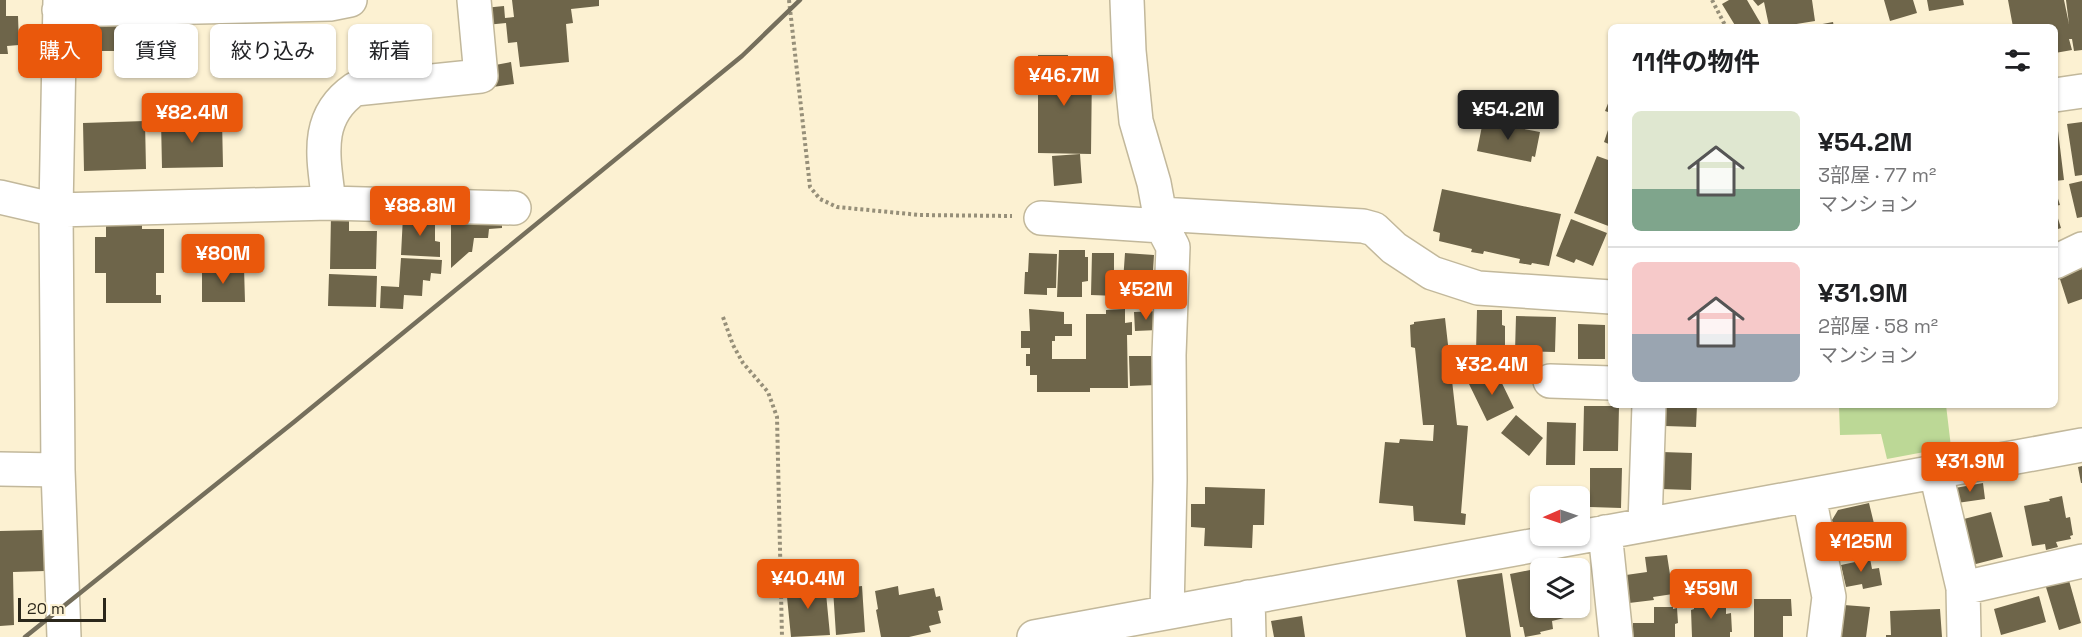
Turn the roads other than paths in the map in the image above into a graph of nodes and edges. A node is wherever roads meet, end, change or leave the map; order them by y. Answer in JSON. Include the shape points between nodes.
{"nodes":[{"id":1,"x":350,"y":0,"type":"edge"},
{"id":2,"x":474,"y":0,"type":"edge"},
{"id":3,"x":1127,"y":0,"type":"edge"},
{"id":4,"x":60,"y":5,"type":"edge"},
{"id":5,"x":2082,"y":91,"type":"edge"},
{"id":6,"x":2058,"y":95,"type":"edge"},
{"id":7,"x":0,"y":197,"type":"edge"},
{"id":8,"x":329,"y":203,"type":"junction"},
{"id":9,"x":514,"y":208,"type":"dead end"},
{"id":10,"x":56,"y":210,"type":"junction"},
{"id":11,"x":1041,"y":218,"type":"road end"},
{"id":12,"x":1161,"y":220,"type":"junction"},
{"id":13,"x":2082,"y":249,"type":"edge"},
{"id":14,"x":2058,"y":261,"type":"edge"},
{"id":15,"x":1608,"y":297,"type":"edge"},
{"id":16,"x":1550,"y":381,"type":"dead end"},
{"id":17,"x":1608,"y":383,"type":"edge"},
{"id":18,"x":1649,"y":408,"type":"edge"},
{"id":19,"x":2082,"y":445,"type":"edge"},
{"id":20,"x":0,"y":469,"type":"edge"},
{"id":21,"x":58,"y":470,"type":"junction"},
{"id":22,"x":1936,"y":473,"type":"junction"},
{"id":23,"x":1809,"y":495,"type":"junction"},
{"id":24,"x":1646,"y":524,"type":"junction"},
{"id":25,"x":1605,"y":532,"type":"junction"},
{"id":26,"x":2082,"y":561,"type":"edge"},
{"id":27,"x":1963,"y":588,"type":"junction"},
{"id":28,"x":1248,"y":597,"type":"junction"},
{"id":29,"x":1167,"y":612,"type":"junction"},
{"id":30,"x":64,"y":637,"type":"edge"},
{"id":31,"x":1034,"y":637,"type":"edge"},
{"id":32,"x":1249,"y":637,"type":"edge"},
{"id":33,"x":1616,"y":637,"type":"edge"},
{"id":34,"x":1824,"y":637,"type":"edge"},
{"id":35,"x":1964,"y":637,"type":"edge"}],
"edges":[{"from":1,"to":4,"type":"street","via":[[330,4]]},
{"from":2,"to":8,"type":"street","via":[[481,76],[355,89],[333,109],[323,147]]},
{"from":3,"to":12,"type":"street","via":[[1136,121]]},
{"from":4,"to":10,"type":"street"},
{"from":5,"to":6,"type":"street"},
{"from":7,"to":10,"type":"street"},
{"from":8,"to":9,"type":"street"},
{"from":8,"to":10,"type":"street"},
{"from":10,"to":21,"type":"street"},
{"from":11,"to":12,"type":"street"},
{"from":12,"to":15,"type":"street","via":[[1363,226],[1374,229],[1394,248],[1432,273],[1478,288]]},
{"from":12,"to":29,"type":"street","via":[[1173,247],[1168,355]]},
{"from":13,"to":14,"type":"street"},
{"from":16,"to":17,"type":"street"},
{"from":18,"to":24,"type":"street"},
{"from":19,"to":22,"type":"street"},
{"from":20,"to":21,"type":"street"},
{"from":21,"to":30,"type":"street"},
{"from":22,"to":23,"type":"street"},
{"from":22,"to":27,"type":"street"},
{"from":23,"to":24,"type":"street"},
{"from":23,"to":34,"type":"street","via":[[1829,597]]},
{"from":24,"to":25,"type":"street"},
{"from":25,"to":28,"type":"street"},
{"from":25,"to":33,"type":"street"},
{"from":26,"to":27,"type":"street"},
{"from":27,"to":35,"type":"street"},
{"from":28,"to":29,"type":"street"},
{"from":28,"to":32,"type":"street"},
{"from":29,"to":31,"type":"street"}]}
